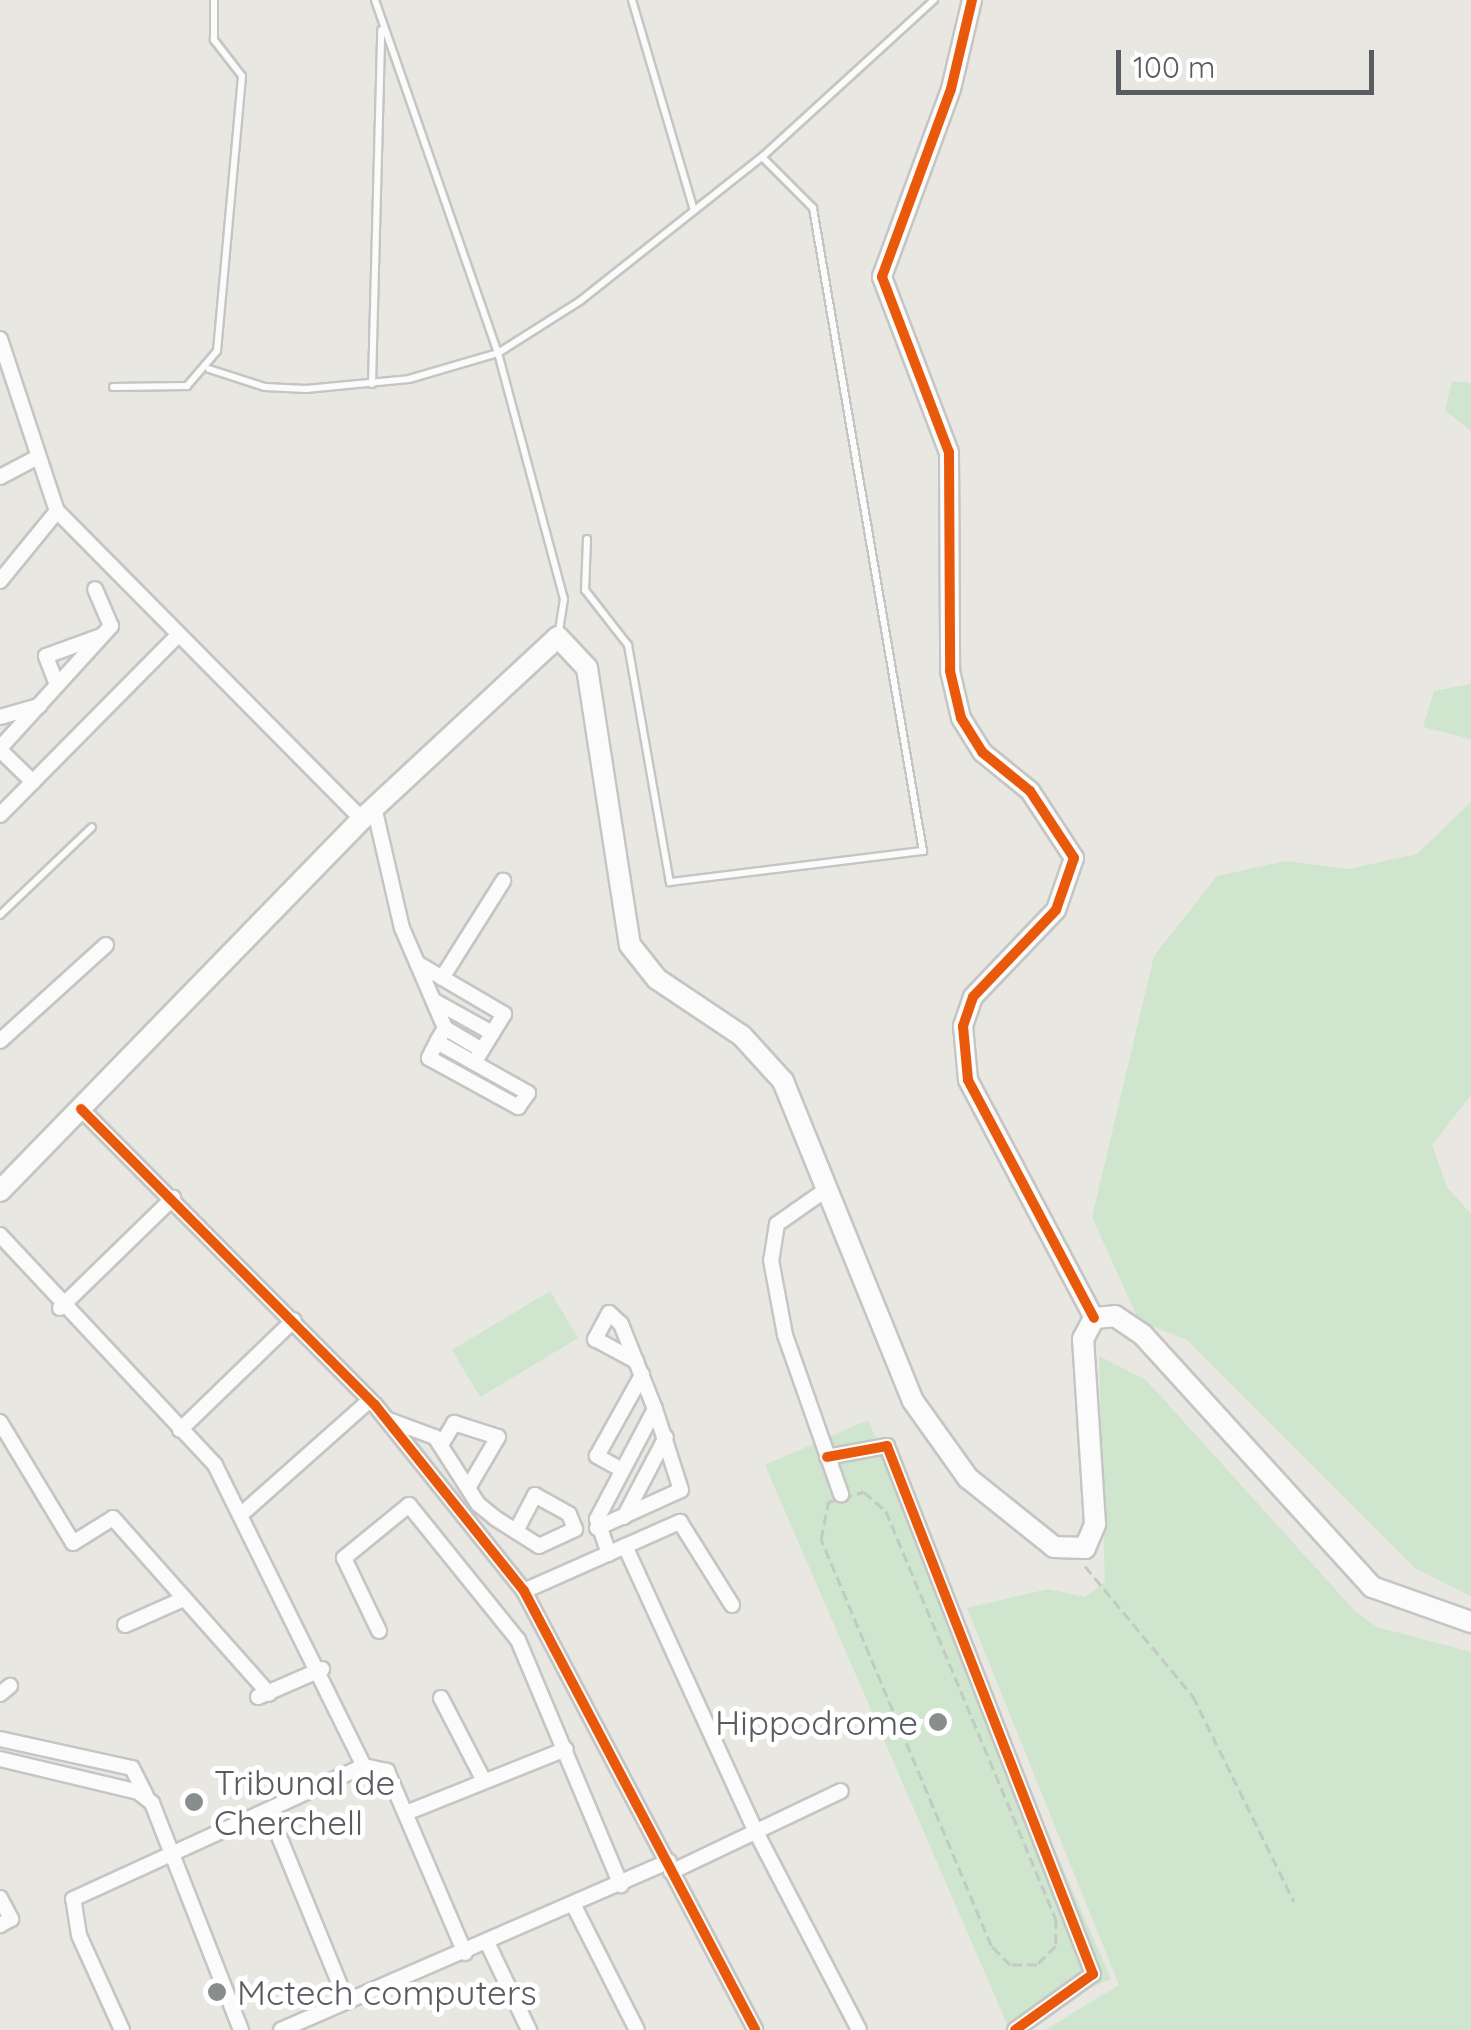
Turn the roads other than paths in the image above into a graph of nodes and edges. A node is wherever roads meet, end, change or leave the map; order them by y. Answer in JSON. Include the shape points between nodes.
{"nodes":[{"id":1,"x":214,"y":0,"type":"edge"},
{"id":2,"x":375,"y":0,"type":"edge"},
{"id":3,"x":632,"y":0,"type":"edge"},
{"id":4,"x":934,"y":0,"type":"edge"},
{"id":5,"x":972,"y":0,"type":"edge"},
{"id":6,"x":382,"y":22,"type":"junction"},
{"id":7,"x":762,"y":157,"type":"junction"},
{"id":8,"x":694,"y":210,"type":"junction"},
{"id":9,"x":0,"y":339,"type":"edge"},
{"id":10,"x":498,"y":353,"type":"junction"},
{"id":11,"x":209,"y":369,"type":"junction"},
{"id":12,"x":4,"y":376,"type":"edge"},
{"id":13,"x":372,"y":384,"type":"junction"},
{"id":14,"x":113,"y":387,"type":"dead end"},
{"id":15,"x":36,"y":458,"type":"junction"},
{"id":16,"x":0,"y":477,"type":"edge"},
{"id":17,"x":57,"y":511,"type":"junction"},
{"id":18,"x":588,"y":539,"type":"dead end"},
{"id":19,"x":0,"y":581,"type":"edge"},
{"id":20,"x":95,"y":588,"type":"dead end"},
{"id":21,"x":103,"y":636,"type":"junction"},
{"id":22,"x":177,"y":636,"type":"junction"},
{"id":23,"x":558,"y":637,"type":"junction"},
{"id":24,"x":57,"y":686,"type":"junction"},
{"id":25,"x":39,"y":706,"type":"junction"},
{"id":26,"x":0,"y":717,"type":"edge"},
{"id":27,"x":0,"y":749,"type":"edge"},
{"id":28,"x":33,"y":782,"type":"junction"},
{"id":29,"x":368,"y":813,"type":"junction"},
{"id":30,"x":0,"y":816,"type":"edge"},
{"id":31,"x":92,"y":827,"type":"dead end"},
{"id":32,"x":502,"y":880,"type":"dead end"},
{"id":33,"x":0,"y":915,"type":"edge"},
{"id":34,"x":106,"y":946,"type":"dead end"},
{"id":35,"x":417,"y":963,"type":"junction"},
{"id":36,"x":442,"y":978,"type":"junction"},
{"id":37,"x":433,"y":1000,"type":"junction"},
{"id":38,"x":492,"y":1033,"type":"junction"},
{"id":39,"x":441,"y":1035,"type":"junction"},
{"id":40,"x":0,"y":1041,"type":"edge"},
{"id":41,"x":478,"y":1056,"type":"junction"},
{"id":42,"x":81,"y":1109,"type":"junction"},
{"id":43,"x":827,"y":1188,"type":"junction"},
{"id":44,"x":0,"y":1191,"type":"edge"},
{"id":45,"x":173,"y":1198,"type":"junction"},
{"id":46,"x":0,"y":1234,"type":"edge"},
{"id":47,"x":60,"y":1308,"type":"junction"},
{"id":48,"x":1094,"y":1318,"type":"junction"},
{"id":49,"x":294,"y":1320,"type":"junction"},
{"id":50,"x":370,"y":1400,"type":"junction"},
{"id":51,"x":654,"y":1408,"type":"junction"},
{"id":52,"x":385,"y":1419,"type":"junction"},
{"id":53,"x":0,"y":1422,"type":"edge"},
{"id":54,"x":180,"y":1430,"type":"junction"},
{"id":55,"x":666,"y":1437,"type":"junction"},
{"id":56,"x":441,"y":1445,"type":"junction"},
{"id":57,"x":827,"y":1456,"type":"junction"},
{"id":58,"x":622,"y":1470,"type":"junction"},
{"id":59,"x":468,"y":1488,"type":"junction"},
{"id":60,"x":841,"y":1494,"type":"road end"},
{"id":61,"x":245,"y":1511,"type":"junction"},
{"id":62,"x":624,"y":1517,"type":"junction"},
{"id":63,"x":598,"y":1528,"type":"junction"},
{"id":64,"x":516,"y":1531,"type":"dead end"},
{"id":65,"x":626,"y":1546,"type":"junction"},
{"id":66,"x":609,"y":1554,"type":"junction"},
{"id":67,"x":524,"y":1591,"type":"junction"},
{"id":68,"x":180,"y":1601,"type":"junction"},
{"id":69,"x":732,"y":1605,"type":"dead end"},
{"id":70,"x":1471,"y":1622,"type":"edge"},
{"id":71,"x":125,"y":1625,"type":"dead end"},
{"id":72,"x":380,"y":1631,"type":"dead end"},
{"id":73,"x":322,"y":1670,"type":"junction"},
{"id":74,"x":440,"y":1698,"type":"dead end"},
{"id":75,"x":0,"y":1738,"type":"edge"},
{"id":76,"x":566,"y":1750,"type":"junction"},
{"id":77,"x":0,"y":1759,"type":"edge"},
{"id":78,"x":364,"y":1766,"type":"junction"},
{"id":79,"x":484,"y":1781,"type":"junction"},
{"id":80,"x":840,"y":1790,"type":"dead end"},
{"id":81,"x":146,"y":1797,"type":"junction"},
{"id":82,"x":269,"y":1812,"type":"junction"},
{"id":83,"x":406,"y":1813,"type":"junction"},
{"id":84,"x":756,"y":1832,"type":"junction"},
{"id":85,"x":171,"y":1853,"type":"junction"},
{"id":86,"x":670,"y":1866,"type":"junction"},
{"id":87,"x":621,"y":1885,"type":"junction"},
{"id":88,"x":0,"y":1898,"type":"edge"},
{"id":89,"x":574,"y":1904,"type":"junction"},
{"id":90,"x":0,"y":1925,"type":"edge"},
{"id":91,"x":487,"y":1942,"type":"junction"},
{"id":92,"x":465,"y":1953,"type":"junction"},
{"id":93,"x":348,"y":2002,"type":"junction"},
{"id":94,"x":122,"y":2030,"type":"edge"},
{"id":95,"x":241,"y":2030,"type":"edge"},
{"id":96,"x":281,"y":2030,"type":"edge"},
{"id":97,"x":528,"y":2030,"type":"edge"},
{"id":98,"x":637,"y":2030,"type":"edge"},
{"id":99,"x":754,"y":2030,"type":"edge"},
{"id":100,"x":860,"y":2030,"type":"edge"},
{"id":101,"x":1015,"y":2030,"type":"edge"}],
"edges":[{"from":1,"to":11,"type":"lane","via":[[214,40],[242,76]]},
{"from":2,"to":6,"type":"lane"},
{"from":3,"to":8,"type":"lane"},
{"from":4,"to":7,"type":"lane"},
{"from":5,"to":48,"type":"street","via":[[951,90],[882,277],[949,452],[950,671],[961,718],[982,752],[1030,791],[1074,858],[1056,910],[973,997],[963,1026],[968,1080]]},
{"from":6,"to":10,"type":"lane"},
{"from":6,"to":13,"type":"lane"},
{"from":7,"to":8,"type":"lane"},
{"from":7,"to":18,"type":"lane","via":[[814,208],[923,851],[670,882],[628,645],[586,590]]},
{"from":8,"to":10,"type":"lane"},
{"from":9,"to":12,"type":"street"},
{"from":10,"to":13,"type":"lane"},
{"from":10,"to":23,"type":"lane","via":[[564,599]]},
{"from":11,"to":13,"type":"lane","via":[[274,388]]},
{"from":11,"to":14,"type":"lane","via":[[173,388]]},
{"from":12,"to":15,"type":"street"},
{"from":15,"to":16,"type":"street"},
{"from":15,"to":17,"type":"street"},
{"from":17,"to":19,"type":"street"},
{"from":17,"to":22,"type":"street"},
{"from":20,"to":21,"type":"street","via":[[112,626]]},
{"from":21,"to":24,"type":"street"},
{"from":21,"to":24,"type":"street","via":[[46,656]]},
{"from":22,"to":28,"type":"street"},
{"from":22,"to":29,"type":"street"},
{"from":23,"to":29,"type":"main road"},
{"from":23,"to":43,"type":"main road","via":[[587,668],[630,945],[657,979],[763,1055],[783,1081]]},
{"from":24,"to":25,"type":"street"},
{"from":25,"to":26,"type":"street"},
{"from":25,"to":27,"type":"street"},
{"from":27,"to":28,"type":"street"},
{"from":28,"to":30,"type":"street"},
{"from":29,"to":35,"type":"street"},
{"from":29,"to":42,"type":"main road"},
{"from":31,"to":33,"type":"lane"},
{"from":32,"to":36,"type":"street"},
{"from":34,"to":40,"type":"street"},
{"from":35,"to":36,"type":"street"},
{"from":35,"to":37,"type":"street"},
{"from":36,"to":38,"type":"street","via":[[504,1014]]},
{"from":37,"to":38,"type":"street"},
{"from":37,"to":39,"type":"street"},
{"from":38,"to":41,"type":"street"},
{"from":39,"to":41,"type":"street"},
{"from":39,"to":41,"type":"street","via":[[429,1058],[518,1108],[528,1093]]},
{"from":42,"to":44,"type":"main road"},
{"from":42,"to":45,"type":"street"},
{"from":43,"to":48,"type":"main road","via":[[925,1424],[991,1499],[1054,1548],[1076,1553],[1095,1524],[1083,1378],[1083,1338]]},
{"from":43,"to":57,"type":"street","via":[[777,1224],[770,1241],[785,1335]]},
{"from":45,"to":47,"type":"street"},
{"from":45,"to":49,"type":"street"},
{"from":46,"to":47,"type":"street"},
{"from":47,"to":54,"type":"street"},
{"from":48,"to":70,"type":"main road","via":[[1114,1316],[1142,1334],[1372,1587]]},
{"from":49,"to":50,"type":"street"},
{"from":49,"to":54,"type":"street"},
{"from":50,"to":52,"type":"street"},
{"from":50,"to":61,"type":"street"},
{"from":51,"to":55,"type":"street"},
{"from":51,"to":58,"type":"street"},
{"from":51,"to":58,"type":"street","via":[[639,1368],[597,1456]]},
{"from":52,"to":56,"type":"street"},
{"from":52,"to":67,"type":"street"},
{"from":53,"to":68,"type":"street","via":[[73,1543],[114,1518]]},
{"from":54,"to":61,"type":"street"},
{"from":55,"to":62,"type":"street"},
{"from":55,"to":62,"type":"street","via":[[681,1490]]},
{"from":56,"to":59,"type":"street"},
{"from":56,"to":59,"type":"street","via":[[454,1423],[498,1438]]},
{"from":57,"to":60,"type":"street"},
{"from":57,"to":101,"type":"street","via":[[887,1446],[1093,1974]]},
{"from":58,"to":63,"type":"street"},
{"from":59,"to":64,"type":"street"},
{"from":61,"to":73,"type":"street"},
{"from":62,"to":63,"type":"street"},
{"from":63,"to":66,"type":"street"},
{"from":65,"to":66,"type":"street"},
{"from":65,"to":69,"type":"street","via":[[680,1522]]},
{"from":65,"to":84,"type":"street"},
{"from":66,"to":67,"type":"street"},
{"from":67,"to":86,"type":"street"},
{"from":68,"to":71,"type":"street"},
{"from":68,"to":73,"type":"street","via":[[264,1696]]},
{"from":72,"to":76,"type":"street","via":[[344,1558],[409,1505],[518,1640]]},
{"from":73,"to":78,"type":"street"},
{"from":74,"to":79,"type":"street"},
{"from":75,"to":81,"type":"street","via":[[132,1768]]},
{"from":76,"to":79,"type":"street"},
{"from":76,"to":87,"type":"street"},
{"from":77,"to":81,"type":"street"},
{"from":78,"to":82,"type":"street"},
{"from":78,"to":83,"type":"street","via":[[387,1771]]},
{"from":79,"to":83,"type":"street"},
{"from":80,"to":84,"type":"street"},
{"from":81,"to":85,"type":"street"},
{"from":82,"to":85,"type":"street"},
{"from":82,"to":93,"type":"street"},
{"from":83,"to":92,"type":"street"},
{"from":84,"to":86,"type":"street"},
{"from":84,"to":100,"type":"street"},
{"from":85,"to":94,"type":"street","via":[[73,1898],[78,1935]]},
{"from":85,"to":95,"type":"street"},
{"from":86,"to":87,"type":"street"},
{"from":86,"to":99,"type":"street"},
{"from":87,"to":89,"type":"street"},
{"from":88,"to":90,"type":"street","via":[[11,1919]]},
{"from":89,"to":91,"type":"street"},
{"from":89,"to":98,"type":"street"},
{"from":91,"to":92,"type":"street"},
{"from":91,"to":97,"type":"street"},
{"from":92,"to":93,"type":"street"},
{"from":93,"to":96,"type":"street"}]}
